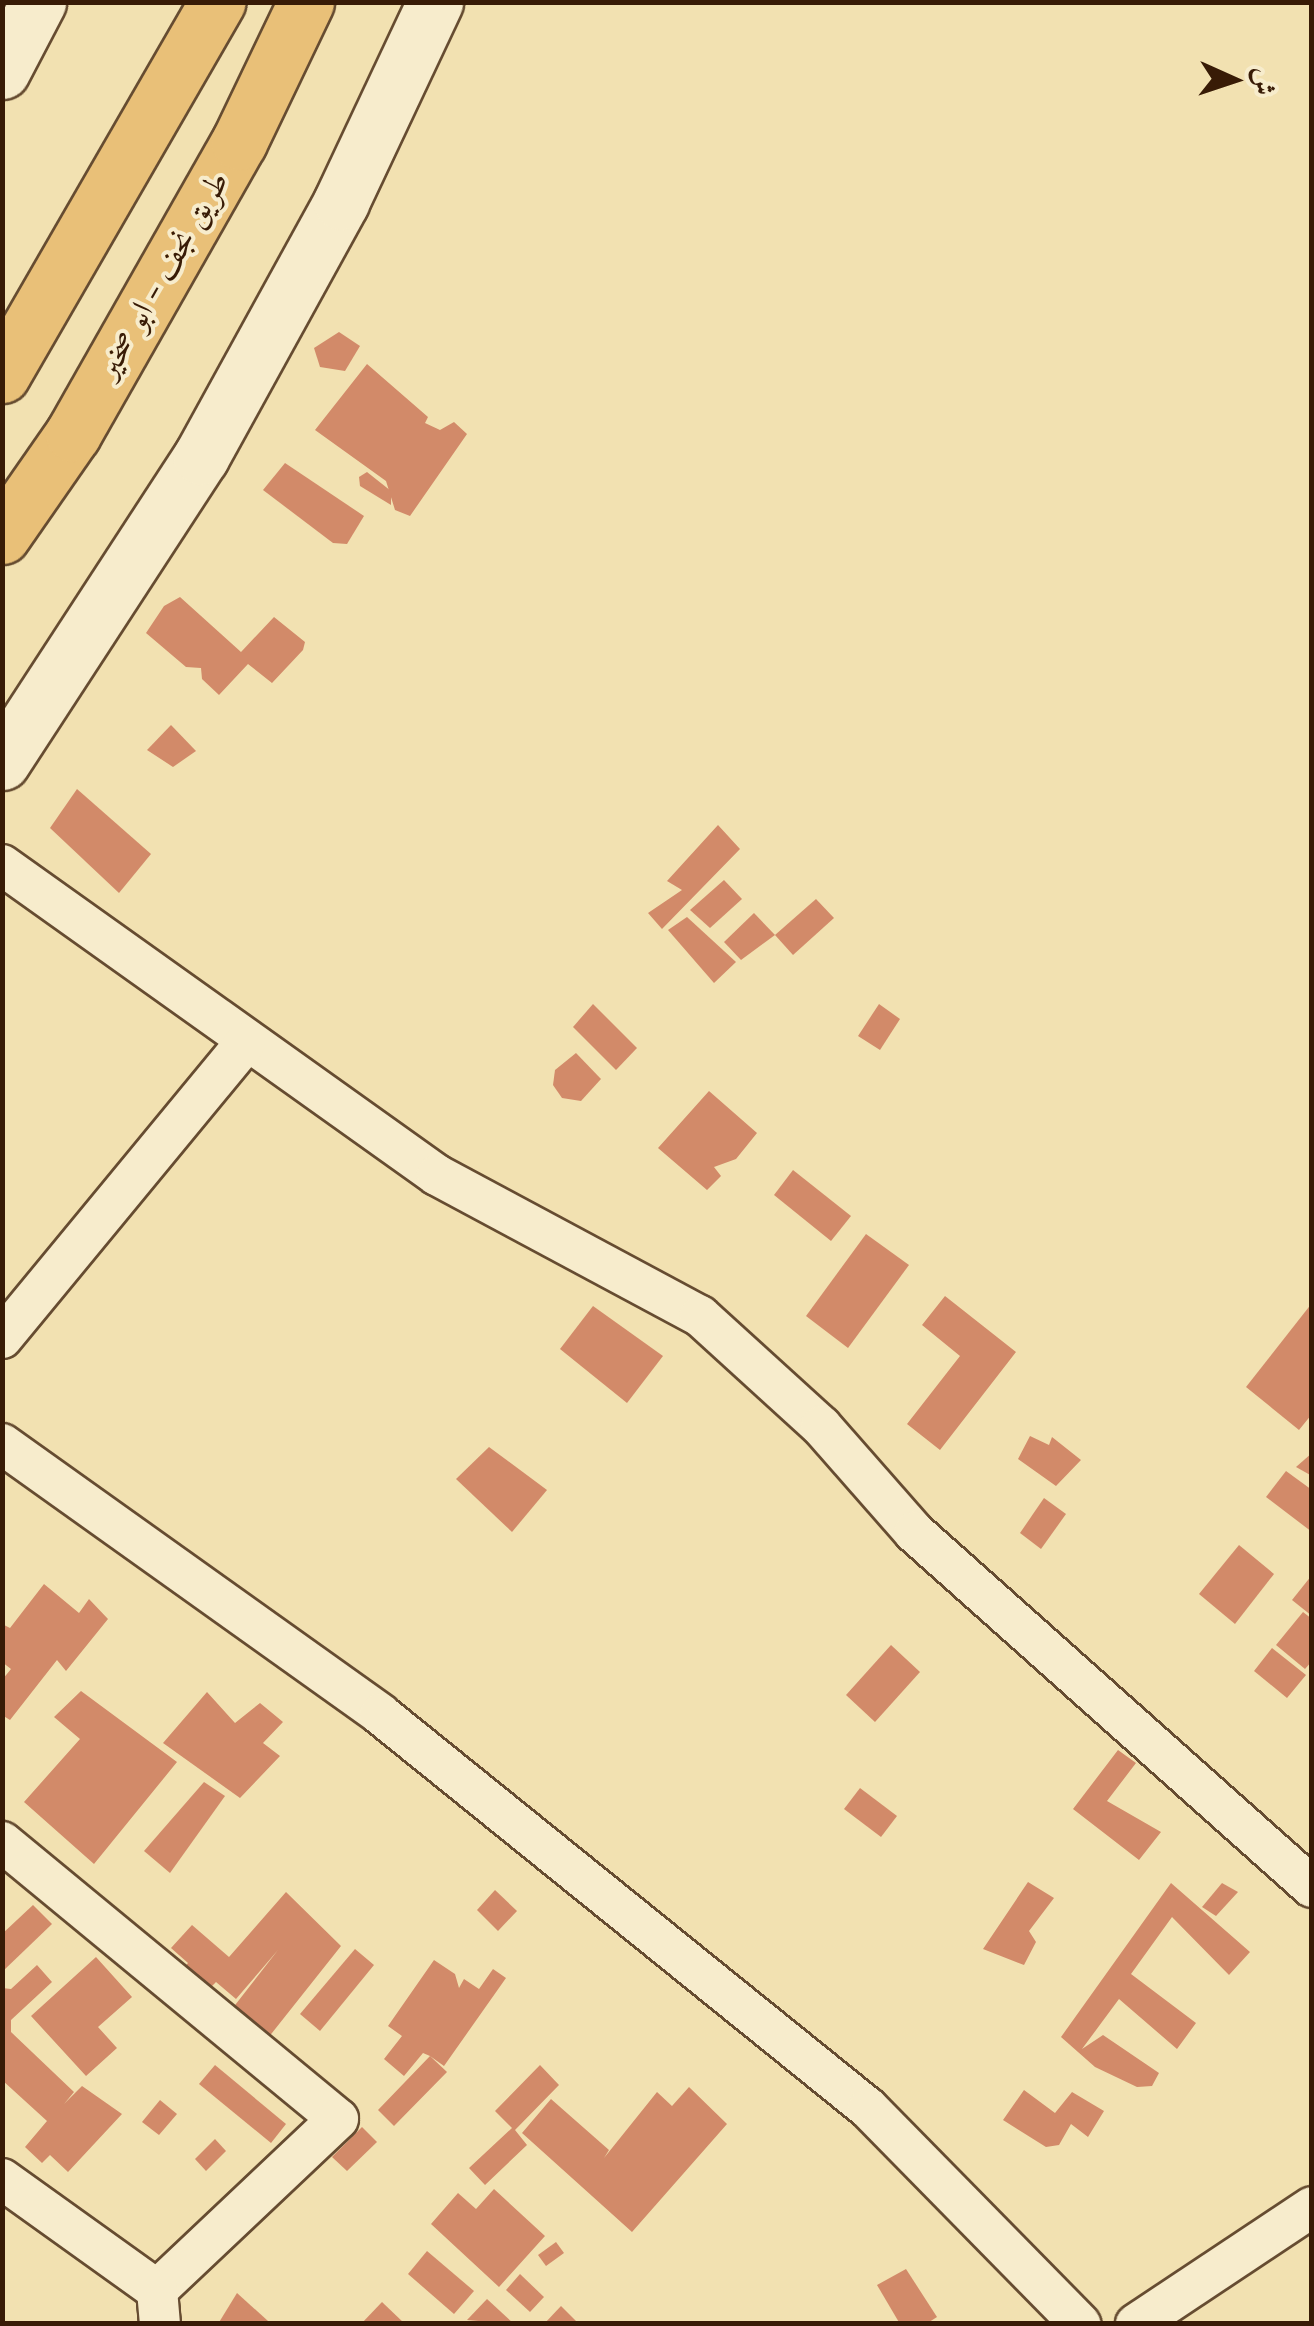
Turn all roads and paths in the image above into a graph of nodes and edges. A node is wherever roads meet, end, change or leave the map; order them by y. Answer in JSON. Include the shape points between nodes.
{"nodes":[{"id":1,"x":38,"y":2,"type":"edge"},
{"id":2,"x":217,"y":2,"type":"edge"},
{"id":3,"x":306,"y":2,"type":"edge"},
{"id":4,"x":436,"y":2,"type":"edge"},
{"id":5,"x":2,"y":72,"type":"edge"},
{"id":6,"x":2,"y":375,"type":"edge"},
{"id":7,"x":2,"y":536,"type":"edge"},
{"id":8,"x":2,"y":762,"type":"edge"},
{"id":9,"x":2,"y":865,"type":"edge"},
{"id":10,"x":245,"y":1042,"type":"junction"},
{"id":11,"x":2,"y":1338,"type":"edge"},
{"id":12,"x":2,"y":1444,"type":"edge"},
{"id":13,"x":2,"y":1842,"type":"edge"},
{"id":14,"x":1312,"y":1887,"type":"edge"},
{"id":15,"x":2,"y":2180,"type":"edge"},
{"id":16,"x":1312,"y":2207,"type":"edge"},
{"id":17,"x":159,"y":2307,"type":"edge"},
{"id":18,"x":1080,"y":2324,"type":"edge"},
{"id":19,"x":1136,"y":2324,"type":"edge"}],
"edges":[{"from":1,"to":5,"type":"main road"},
{"from":2,"to":6,"type":"highway"},
{"from":3,"to":7,"type":"highway","name":"طريق نجف - ابو صخير","via":[[239,142],[92,400]]},
{"from":4,"to":8,"type":"main road","via":[[341,202],[202,456]]},
{"from":9,"to":10,"type":"street"},
{"from":10,"to":11,"type":"street"},
{"from":10,"to":14,"type":"street","via":[[437,1174],[700,1316],[821,1426],[914,1532]]},
{"from":12,"to":18,"type":"street","via":[[380,1714],[868,2108]]},
{"from":13,"to":17,"type":"street","via":[[338,2119]]},
{"from":15,"to":17,"type":"street"},
{"from":16,"to":19,"type":"street"}]}
